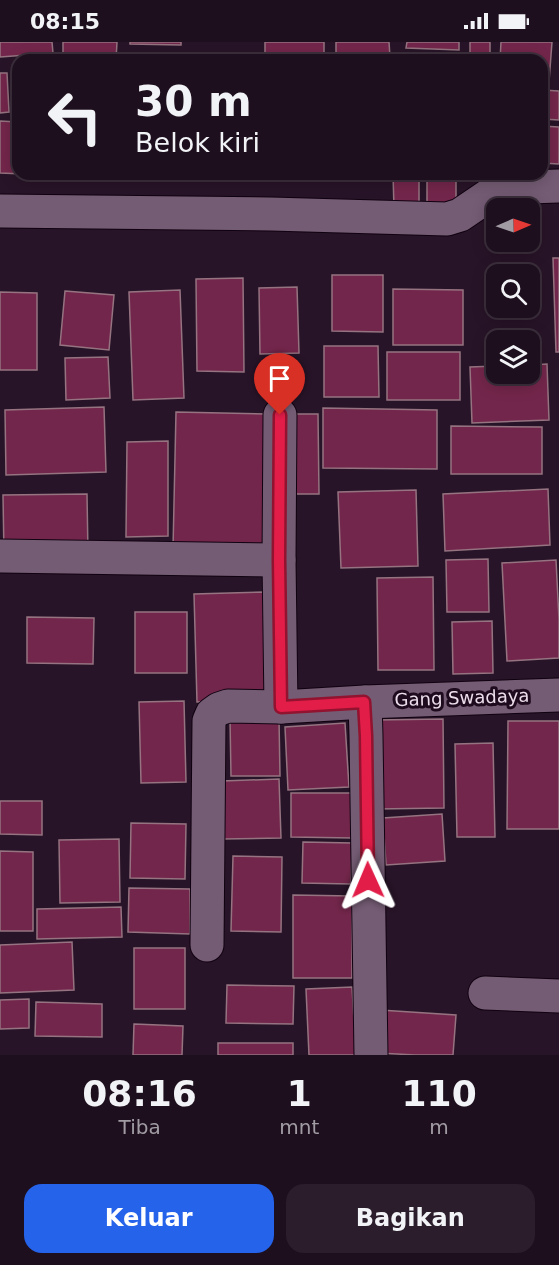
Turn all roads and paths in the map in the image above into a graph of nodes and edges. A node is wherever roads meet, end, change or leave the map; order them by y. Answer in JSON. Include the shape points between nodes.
{"nodes":[{"id":1,"x":559,"y":186,"type":"edge"},
{"id":2,"x":0,"y":211,"type":"edge"},
{"id":3,"x":280,"y":415,"type":"dead end"},
{"id":4,"x":0,"y":556,"type":"edge"},
{"id":5,"x":279,"y":560,"type":"junction"},
{"id":6,"x":559,"y":695,"type":"edge"},
{"id":7,"x":364,"y":702,"type":"junction"},
{"id":8,"x":281,"y":707,"type":"junction"},
{"id":9,"x":207,"y":945,"type":"dead end"},
{"id":10,"x":485,"y":993,"type":"dead end"},
{"id":11,"x":559,"y":996,"type":"edge"},
{"id":12,"x":371,"y":1055,"type":"edge"}],
"edges":[{"from":1,"to":2,"type":"street","via":[[511,189],[488,196],[447,219]]},
{"from":3,"to":5,"type":"street"},
{"from":4,"to":5,"type":"street"},
{"from":5,"to":8,"type":"street"},
{"from":6,"to":7,"type":"street","name":"Gang Swadaya"},
{"from":7,"to":8,"type":"street","name":"Gang Swadaya"},
{"from":7,"to":12,"type":"street"},
{"from":8,"to":9,"type":"street","name":"Gang Swadaya","via":[[228,706],[212,714],[209,721]]},
{"from":10,"to":11,"type":"street"}]}
